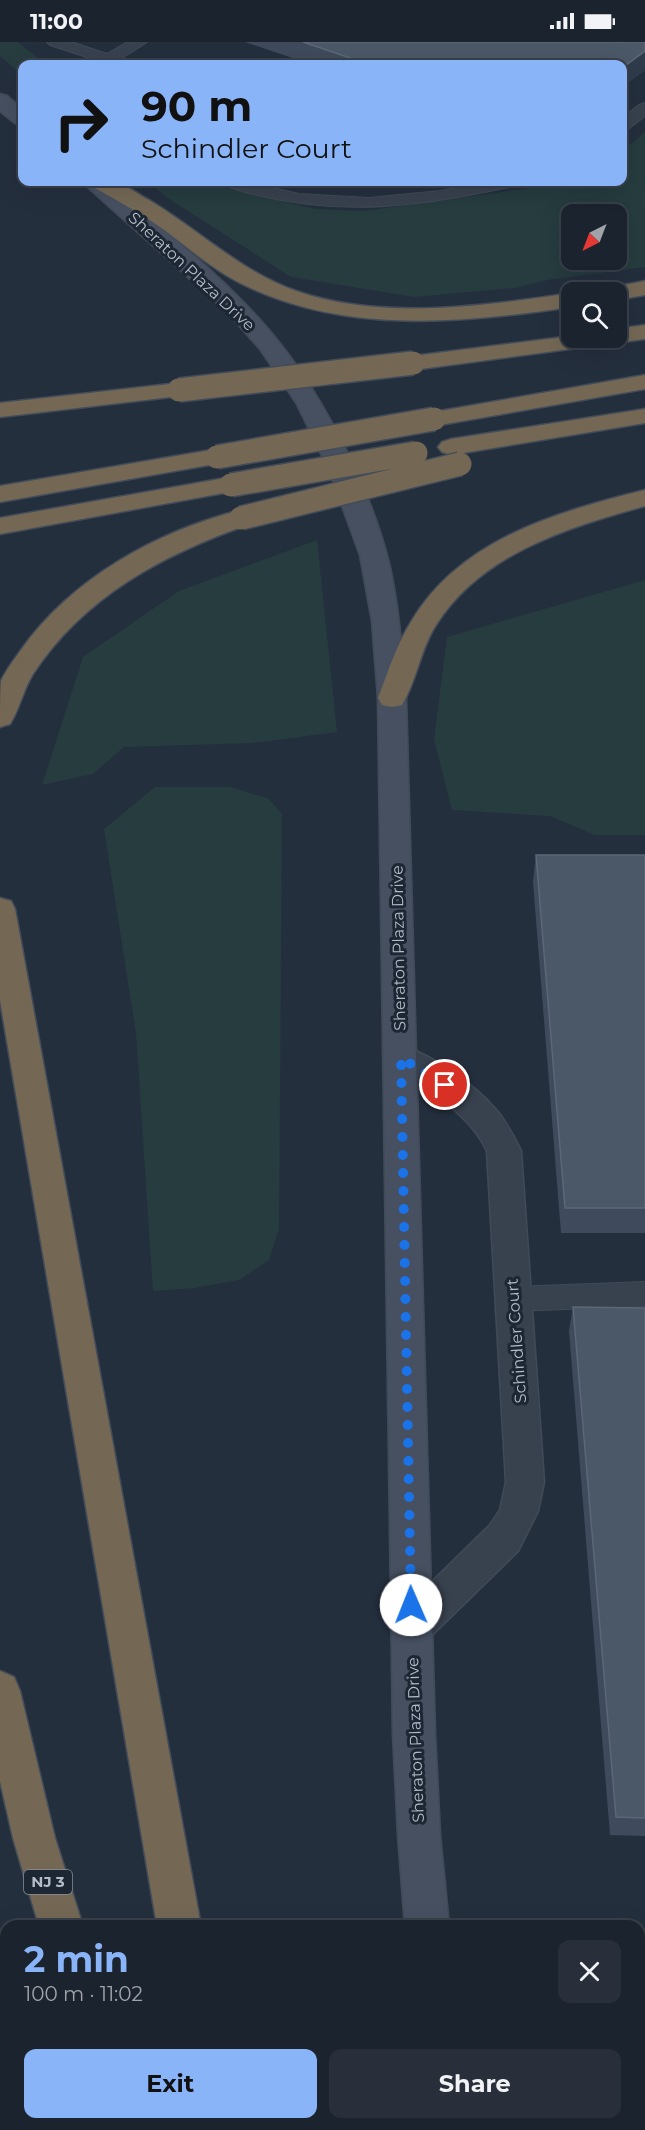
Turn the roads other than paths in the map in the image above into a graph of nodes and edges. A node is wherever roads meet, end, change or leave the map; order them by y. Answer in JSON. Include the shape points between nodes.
{"nodes":[{"id":1,"x":53,"y":42,"type":"edge"},
{"id":2,"x":139,"y":42,"type":"edge"},
{"id":3,"x":68,"y":60,"type":"edge"},
{"id":4,"x":103,"y":60,"type":"edge"},
{"id":5,"x":115,"y":60,"type":"edge"},
{"id":6,"x":0,"y":100,"type":"edge"},
{"id":7,"x":645,"y":108,"type":"edge"},
{"id":8,"x":18,"y":116,"type":"edge"},
{"id":9,"x":627,"y":122,"type":"edge"},
{"id":10,"x":98,"y":186,"type":"edge"},
{"id":11,"x":108,"y":186,"type":"edge"},
{"id":12,"x":243,"y":186,"type":"edge"},
{"id":13,"x":488,"y":186,"type":"edge"},
{"id":14,"x":645,"y":288,"type":"edge"},
{"id":15,"x":627,"y":291,"type":"edge"},
{"id":16,"x":561,"y":301,"type":"edge"},
{"id":17,"x":645,"y":332,"type":"edge"},
{"id":18,"x":627,"y":334,"type":"edge"},
{"id":19,"x":561,"y":344,"type":"edge"},
{"id":20,"x":645,"y":382,"type":"edge"},
{"id":21,"x":0,"y":410,"type":"edge"},
{"id":22,"x":645,"y":416,"type":"edge"},
{"id":23,"x":645,"y":424,"type":"edge"},
{"id":24,"x":455,"y":456,"type":"junction"},
{"id":25,"x":0,"y":494,"type":"edge"},
{"id":26,"x":645,"y":498,"type":"edge"},
{"id":27,"x":0,"y":526,"type":"edge"},
{"id":28,"x":392,"y":698,"type":"junction"},
{"id":29,"x":0,"y":717,"type":"edge"},
{"id":30,"x":0,"y":909,"type":"edge"},
{"id":31,"x":401,"y":1058,"type":"junction"},
{"id":32,"x":645,"y":1294,"type":"edge"},
{"id":33,"x":513,"y":1299,"type":"junction"},
{"id":34,"x":411,"y":1629,"type":"junction"},
{"id":35,"x":0,"y":1691,"type":"edge"},
{"id":36,"x":60,"y":1920,"type":"edge"},
{"id":37,"x":178,"y":1920,"type":"edge"},
{"id":38,"x":427,"y":1920,"type":"edge"}],
"edges":[{"from":1,"to":3,"type":"lane"},
{"from":1,"to":4,"type":"lane"},
{"from":2,"to":5,"type":"lane"},
{"from":6,"to":8,"type":"street"},
{"from":7,"to":9,"type":"lane"},
{"from":10,"to":28,"type":"street","name":"Sheraton Plaza Drive","via":[[222,295],[253,326],[299,385],[333,448],[378,574]]},
{"from":11,"to":16,"type":"highway","via":[[242,275],[310,301],[360,311],[414,315],[491,311]]},
{"from":12,"to":13,"type":"lane","via":[[302,199],[375,202]]},
{"from":14,"to":15,"type":"highway"},
{"from":17,"to":18,"type":"highway"},
{"from":19,"to":21,"type":"highway","bridge":true},
{"from":20,"to":25,"type":"highway","bridge":true},
{"from":22,"to":24,"type":"highway"},
{"from":23,"to":24,"type":"highway","via":[[568,444]]},
{"from":24,"to":27,"type":"highway","bridge":true,"via":[[231,485]]},
{"from":24,"to":29,"type":"highway","bridge":true,"via":[[241,518],[147,555],[88,597],[35,651]]},
{"from":26,"to":28,"type":"highway","via":[[552,525],[506,548],[464,576],[448,590],[423,624]]},
{"from":28,"to":31,"type":"street","name":"Sheraton Plaza Drive"},
{"from":30,"to":37,"type":"highway"},
{"from":31,"to":33,"type":"street","name":"Schindler Court","via":[[461,1097],[499,1138],[504,1150]]},
{"from":31,"to":34,"type":"street","name":"Sheraton Plaza Drive"},
{"from":32,"to":33,"type":"lane"},
{"from":33,"to":34,"type":"street","name":"Schindler Court","via":[[525,1482],[522,1505],[504,1538]]},
{"from":34,"to":38,"type":"street","name":"Sheraton Plaza Drive","via":[[416,1784]]},
{"from":35,"to":36,"type":"highway","number":"NJ 3","via":[[34,1838]]}]}
